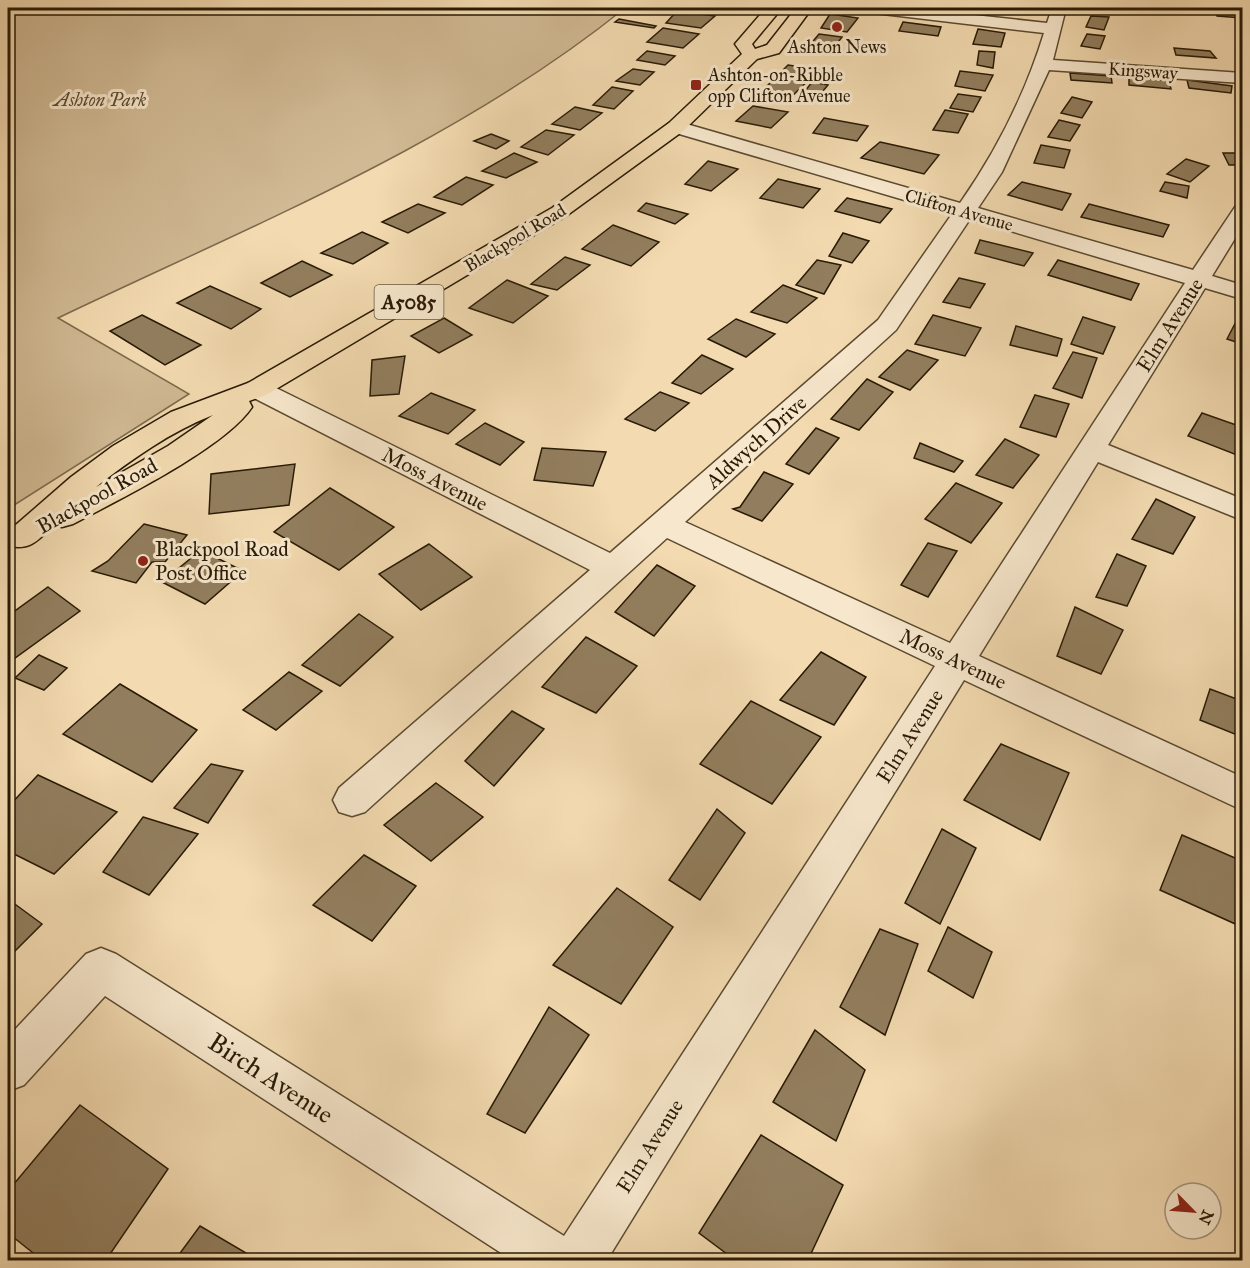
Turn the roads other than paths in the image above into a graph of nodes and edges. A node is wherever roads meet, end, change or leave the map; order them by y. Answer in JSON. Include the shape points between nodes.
{"nodes":[{"id":1,"x":774,"y":8,"type":"edge"},
{"id":2,"x":804,"y":8,"type":"edge"},
{"id":3,"x":873,"y":8,"type":"edge"},
{"id":4,"x":1056,"y":18,"type":"edge"},
{"id":5,"x":751,"y":55,"type":"junction"},
{"id":6,"x":1043,"y":64,"type":"junction"},
{"id":7,"x":1242,"y":78,"type":"edge"},
{"id":8,"x":676,"y":127,"type":"junction"},
{"id":9,"x":1242,"y":211,"type":"edge"},
{"id":10,"x":966,"y":213,"type":"junction"},
{"id":11,"x":1199,"y":279,"type":"junction"},
{"id":12,"x":1242,"y":292,"type":"edge"},
{"id":13,"x":257,"y":389,"type":"junction"},
{"id":14,"x":1092,"y":449,"type":"junction"},
{"id":15,"x":1242,"y":510,"type":"edge"},
{"id":16,"x":663,"y":524,"type":"junction"},
{"id":17,"x":14,"y":542,"type":"edge"},
{"id":18,"x":613,"y":568,"type":"junction"},
{"id":19,"x":958,"y":661,"type":"junction"},
{"id":20,"x":1242,"y":794,"type":"edge"},
{"id":21,"x":352,"y":800,"type":"dead end"},
{"id":22,"x":8,"y":1069,"type":"edge"},
{"id":23,"x":557,"y":1260,"type":"edge"},
{"id":24,"x":578,"y":1260,"type":"edge"}],
"edges":[{"from":1,"to":5,"type":"highway","via":[[743,44]]},
{"from":2,"to":5,"type":"highway","name":"Blackpool Road","number":"A5085","via":[[773,49]]},
{"from":3,"to":4,"type":"street"},
{"from":4,"to":6,"type":"street","name":"Aldwych Drive"},
{"from":5,"to":8,"type":"highway","name":"Blackpool Road","number":"A5085"},
{"from":6,"to":7,"type":"street","name":"Kingsway"},
{"from":6,"to":10,"type":"street","name":"Aldwych Drive","via":[[992,172]]},
{"from":8,"to":10,"type":"street","name":"Clifton Avenue"},
{"from":8,"to":13,"type":"highway","name":"Blackpool Road","number":"A5085","via":[[559,212]]},
{"from":9,"to":11,"type":"street","name":"Elm Avenue"},
{"from":10,"to":11,"type":"street","name":"Clifton Avenue"},
{"from":10,"to":16,"type":"street","name":"Aldwych Drive","via":[[887,325]]},
{"from":11,"to":12,"type":"street","name":"Clifton Avenue"},
{"from":11,"to":14,"type":"street","name":"Elm Avenue"},
{"from":13,"to":17,"type":"highway","name":"Blackpool Road","number":"A5085","via":[[227,418],[113,491]]},
{"from":13,"to":18,"type":"street","name":"Moss Avenue"},
{"from":14,"to":15,"type":"street"},
{"from":14,"to":19,"type":"street","name":"Elm Avenue"},
{"from":16,"to":18,"type":"street","name":"Aldwych Drive"},
{"from":16,"to":19,"type":"street","name":"Moss Avenue"},
{"from":18,"to":21,"type":"street","name":"Aldwych Drive"},
{"from":19,"to":20,"type":"street","name":"Moss Avenue"},
{"from":19,"to":24,"type":"street","name":"Elm Avenue"},
{"from":22,"to":23,"type":"street","name":"Birch Avenue","via":[[101,969]]}]}
